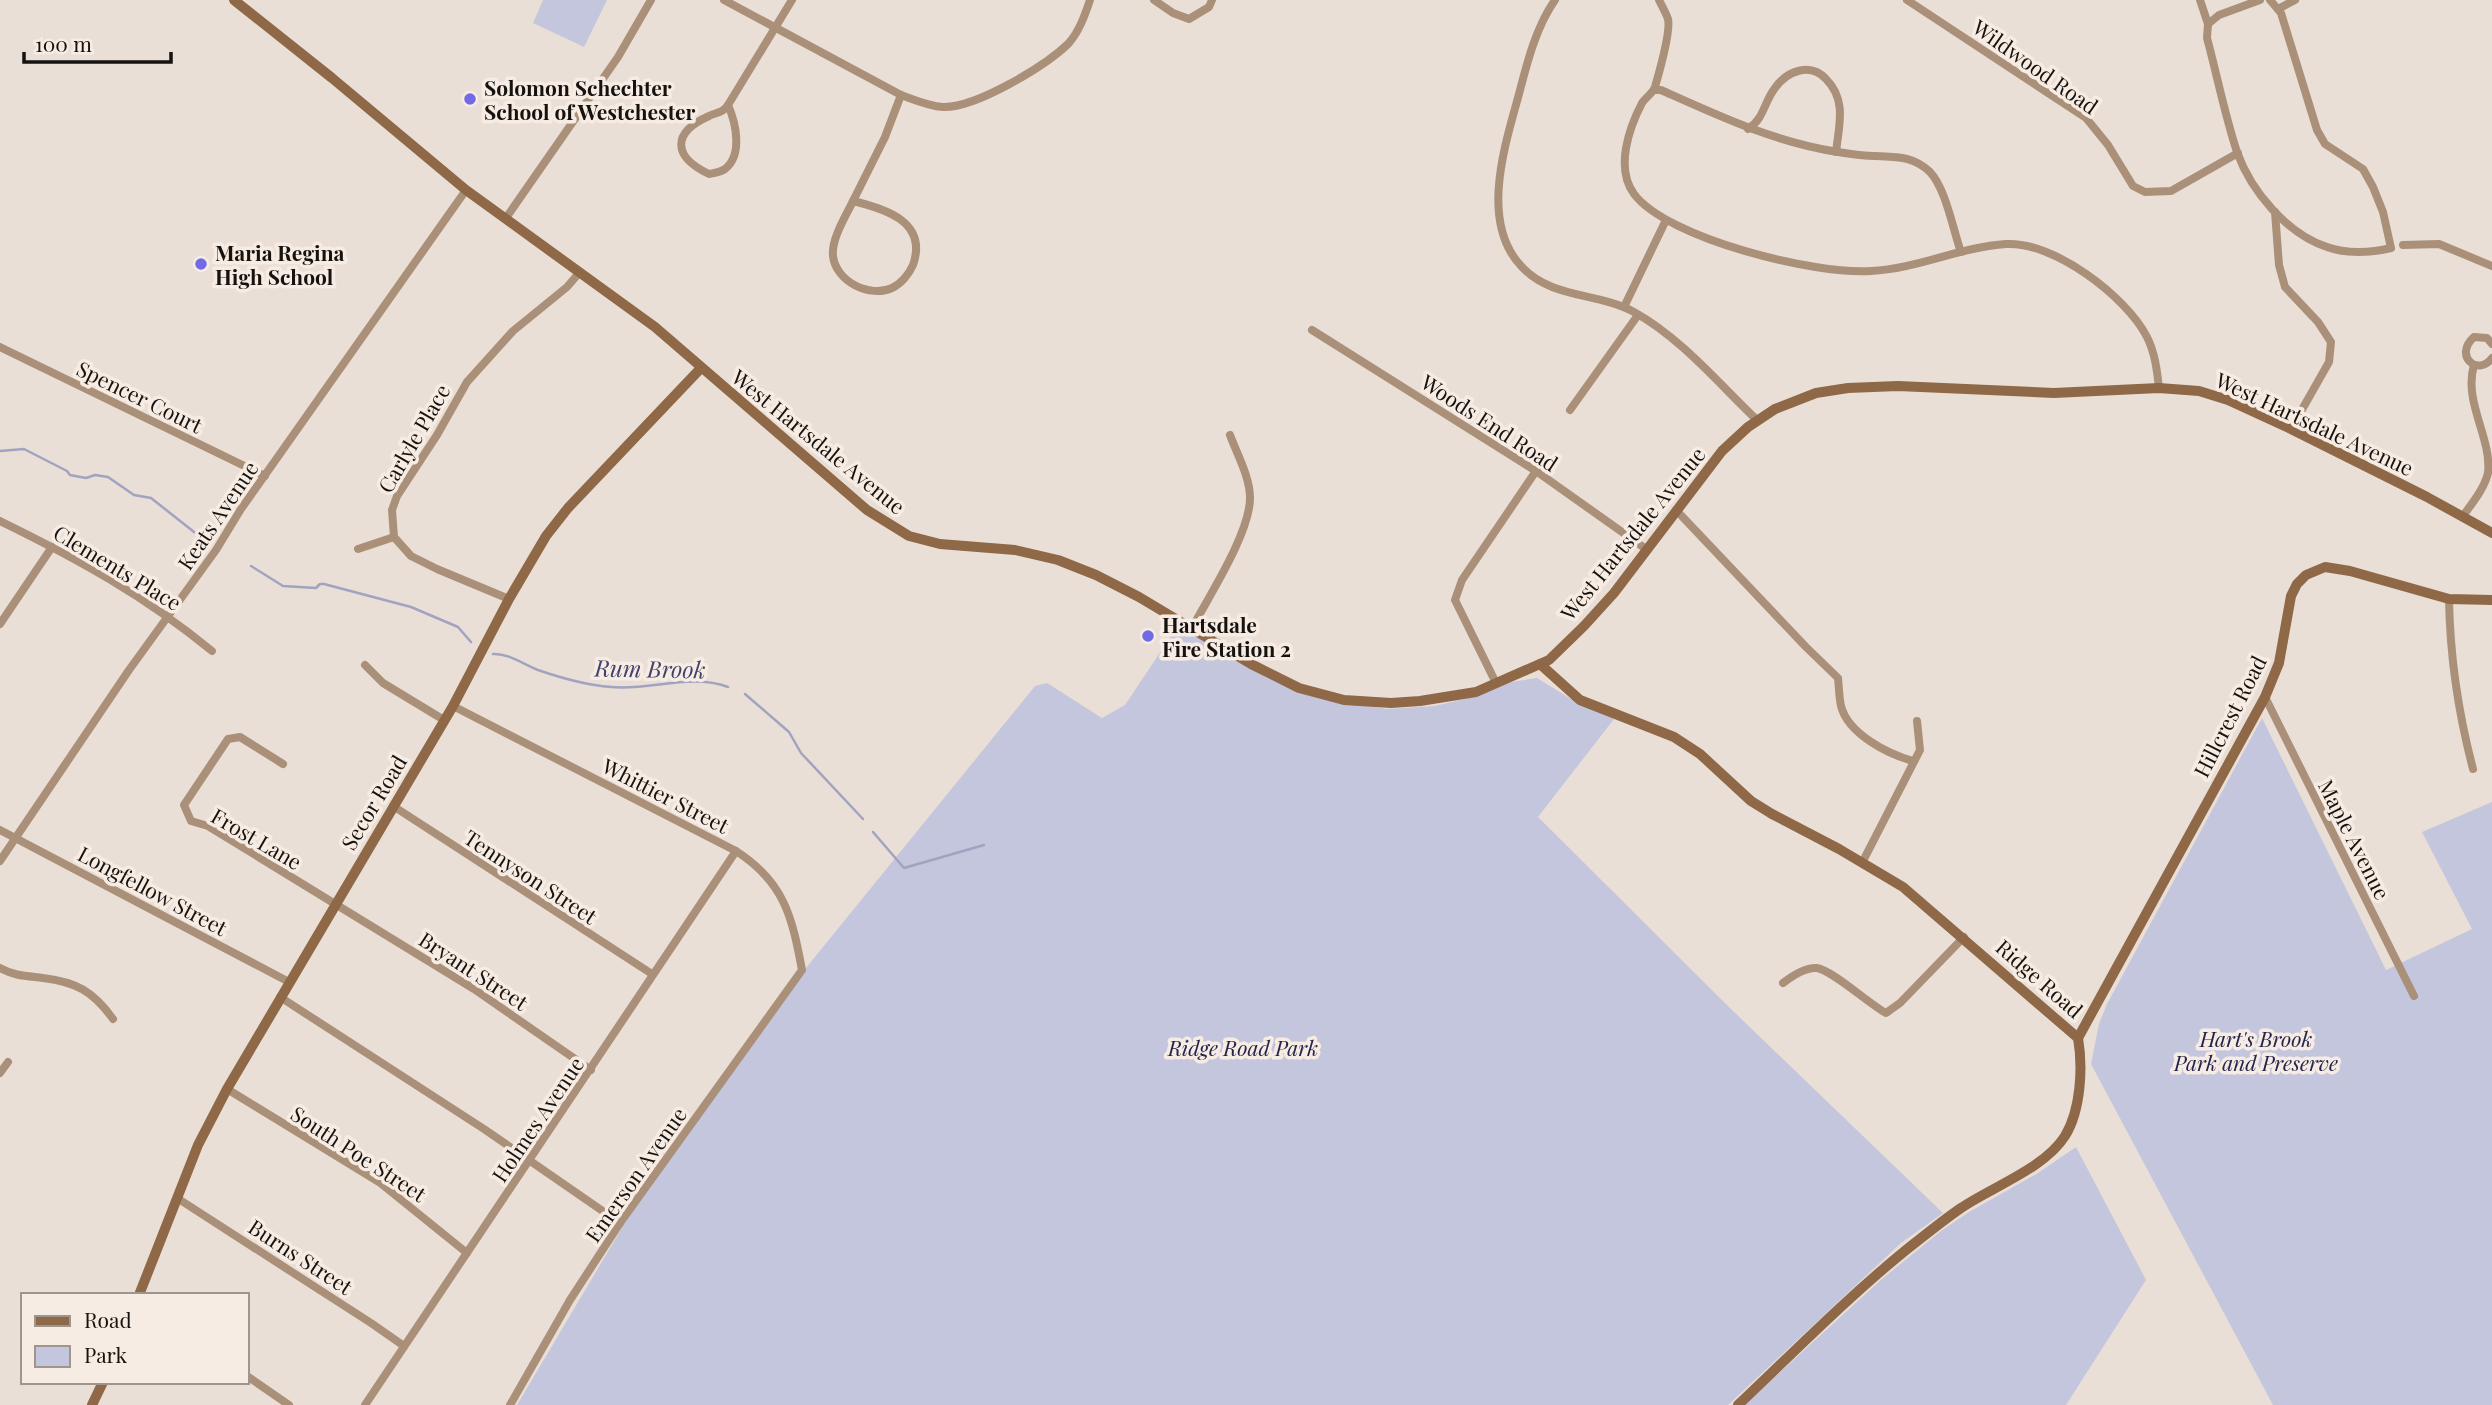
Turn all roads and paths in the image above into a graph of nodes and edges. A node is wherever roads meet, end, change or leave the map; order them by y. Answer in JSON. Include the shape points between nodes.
{"nodes":[{"id":1,"x":234,"y":0,"type":"edge"},
{"id":2,"x":651,"y":0,"type":"edge"},
{"id":3,"x":724,"y":0,"type":"edge"},
{"id":4,"x":792,"y":0,"type":"edge"},
{"id":5,"x":1090,"y":0,"type":"edge"},
{"id":6,"x":1154,"y":0,"type":"edge"},
{"id":7,"x":1212,"y":0,"type":"edge"},
{"id":8,"x":1555,"y":0,"type":"edge"},
{"id":9,"x":1659,"y":0,"type":"edge"},
{"id":10,"x":1908,"y":0,"type":"edge"},
{"id":11,"x":2200,"y":0,"type":"edge"},
{"id":12,"x":2260,"y":0,"type":"edge"},
{"id":13,"x":2270,"y":0,"type":"edge"},
{"id":14,"x":2295,"y":0,"type":"edge"},
{"id":15,"x":2278,"y":9,"type":"junction"},
{"id":16,"x":2208,"y":24,"type":"junction"},
{"id":17,"x":775,"y":28,"type":"junction"},
{"id":18,"x":1654,"y":90,"type":"junction"},
{"id":19,"x":901,"y":95,"type":"junction"},
{"id":20,"x":728,"y":105,"type":"junction"},
{"id":21,"x":1748,"y":129,"type":"junction"},
{"id":22,"x":1836,"y":152,"type":"junction"},
{"id":23,"x":2238,"y":153,"type":"junction"},
{"id":24,"x":466,"y":190,"type":"junction"},
{"id":25,"x":853,"y":201,"type":"junction"},
{"id":26,"x":2275,"y":212,"type":"junction"},
{"id":27,"x":506,"y":218,"type":"junction"},
{"id":28,"x":1666,"y":220,"type":"junction"},
{"id":29,"x":2403,"y":245,"type":"dead end"},
{"id":30,"x":1961,"y":252,"type":"junction"},
{"id":31,"x":2492,"y":266,"type":"edge"},
{"id":32,"x":579,"y":273,"type":"junction"},
{"id":33,"x":1624,"y":307,"type":"junction"},
{"id":34,"x":1638,"y":315,"type":"junction"},
{"id":35,"x":1312,"y":330,"type":"dead end"},
{"id":36,"x":2492,"y":344,"type":"edge"},
{"id":37,"x":0,"y":347,"type":"edge"},
{"id":38,"x":2492,"y":358,"type":"edge"},
{"id":39,"x":2474,"y":365,"type":"junction"},
{"id":40,"x":701,"y":368,"type":"junction"},
{"id":41,"x":2159,"y":388,"type":"junction"},
{"id":42,"x":1570,"y":410,"type":"dead end"},
{"id":43,"x":1758,"y":421,"type":"junction"},
{"id":44,"x":2291,"y":429,"type":"junction"},
{"id":45,"x":1230,"y":435,"type":"dead end"},
{"id":46,"x":1536,"y":471,"type":"junction"},
{"id":47,"x":265,"y":476,"type":"junction"},
{"id":48,"x":1676,"y":510,"type":"junction"},
{"id":49,"x":2463,"y":516,"type":"junction"},
{"id":50,"x":0,"y":521,"type":"edge"},
{"id":51,"x":2492,"y":533,"type":"edge"},
{"id":52,"x":394,"y":537,"type":"junction"},
{"id":53,"x":52,"y":547,"type":"junction"},
{"id":54,"x":358,"y":548,"type":"dead end"},
{"id":55,"x":1646,"y":549,"type":"junction"},
{"id":56,"x":509,"y":598,"type":"junction"},
{"id":57,"x":2449,"y":598,"type":"junction"},
{"id":58,"x":2492,"y":600,"type":"edge"},
{"id":59,"x":168,"y":615,"type":"junction"},
{"id":60,"x":0,"y":624,"type":"edge"},
{"id":61,"x":1192,"y":628,"type":"junction"},
{"id":62,"x":212,"y":651,"type":"dead end"},
{"id":63,"x":1540,"y":664,"type":"junction"},
{"id":64,"x":365,"y":666,"type":"dead end"},
{"id":65,"x":1496,"y":683,"type":"junction"},
{"id":66,"x":2264,"y":697,"type":"junction"},
{"id":67,"x":453,"y":706,"type":"junction"},
{"id":68,"x":444,"y":720,"type":"junction"},
{"id":69,"x":1917,"y":721,"type":"dead end"},
{"id":70,"x":1913,"y":761,"type":"junction"},
{"id":71,"x":283,"y":764,"type":"dead end"},
{"id":72,"x":2473,"y":769,"type":"dead end"},
{"id":73,"x":393,"y":806,"type":"junction"},
{"id":74,"x":0,"y":830,"type":"edge"},
{"id":75,"x":15,"y":837,"type":"junction"},
{"id":76,"x":736,"y":851,"type":"junction"},
{"id":77,"x":0,"y":861,"type":"edge"},
{"id":78,"x":1863,"y":863,"type":"junction"},
{"id":79,"x":334,"y":904,"type":"junction"},
{"id":80,"x":1964,"y":937,"type":"junction"},
{"id":81,"x":0,"y":968,"type":"edge"},
{"id":82,"x":802,"y":970,"type":"joint"},
{"id":83,"x":652,"y":974,"type":"junction"},
{"id":84,"x":289,"y":982,"type":"junction"},
{"id":85,"x":1783,"y":983,"type":"dead end"},
{"id":86,"x":2414,"y":996,"type":"dead end"},
{"id":87,"x":280,"y":997,"type":"junction"},
{"id":88,"x":113,"y":1019,"type":"dead end"},
{"id":89,"x":2078,"y":1038,"type":"junction"},
{"id":90,"x":8,"y":1062,"type":"dead end"},
{"id":91,"x":591,"y":1070,"type":"junction"},
{"id":92,"x":0,"y":1073,"type":"edge"},
{"id":93,"x":227,"y":1089,"type":"junction"},
{"id":94,"x":529,"y":1161,"type":"junction"},
{"id":95,"x":177,"y":1198,"type":"junction"},
{"id":96,"x":620,"y":1223,"type":"junction"},
{"id":97,"x":467,"y":1253,"type":"junction"},
{"id":98,"x":140,"y":1293,"type":"edge"},
{"id":99,"x":404,"y":1346,"type":"junction"},
{"id":100,"x":248,"y":1377,"type":"edge"},
{"id":101,"x":102,"y":1384,"type":"edge"},
{"id":102,"x":92,"y":1405,"type":"edge"},
{"id":103,"x":289,"y":1405,"type":"edge"},
{"id":104,"x":365,"y":1405,"type":"edge"},
{"id":105,"x":510,"y":1405,"type":"edge"},
{"id":106,"x":1738,"y":1405,"type":"edge"}],
"edges":[{"from":1,"to":24,"type":"street","name":"West Hartsdale Avenue"},
{"from":2,"to":27,"type":"street","via":[[618,57]]},
{"from":3,"to":17,"type":"street"},
{"from":4,"to":17,"type":"street"},
{"from":5,"to":19,"type":"street","via":[[1068,44],[993,93],[943,107]]},
{"from":6,"to":7,"type":"street","via":[[1189,19]]},
{"from":8,"to":33,"type":"street","via":[[1526,69],[1503,154],[1500,215],[1511,254],[1544,284]]},
{"from":9,"to":18,"type":"street","via":[[1669,21]]},
{"from":10,"to":23,"type":"street","name":"Wildwood Road","via":[[2086,118],[2133,186],[2145,192],[2171,191]]},
{"from":11,"to":16,"type":"street"},
{"from":12,"to":16,"type":"street","via":[[2219,15]]},
{"from":13,"to":15,"type":"street"},
{"from":14,"to":15,"type":"street"},
{"from":15,"to":26,"type":"street","via":[[2317,130],[2325,144],[2363,169],[2383,212],[2391,248],[2369,252],[2329,248]]},
{"from":16,"to":23,"type":"street","via":[[2207,38]]},
{"from":17,"to":19,"type":"street"},
{"from":17,"to":20,"type":"street"},
{"from":18,"to":21,"type":"street"},
{"from":18,"to":28,"type":"street","via":[[1632,123],[1626,173],[1644,205]]},
{"from":19,"to":25,"type":"street"},
{"from":20,"to":20,"type":"street","via":[[737,138],[733,159],[724,170],[709,174],[687,161],[680,146],[696,124]]},
{"from":21,"to":22,"type":"street"},
{"from":21,"to":22,"type":"street","via":[[1761,117],[1774,89],[1794,72],[1808,69],[1825,77],[1839,97]]},
{"from":22,"to":30,"type":"street","via":[[1898,156],[1914,160],[1931,173]]},
{"from":23,"to":26,"type":"street"},
{"from":24,"to":27,"type":"street","name":"West Hartsdale Avenue"},
{"from":24,"to":47,"type":"street","name":"Keats Avenue"},
{"from":25,"to":25,"type":"street","via":[[894,214],[916,241],[910,272],[892,288],[873,292],[858,288],[837,267],[835,244]]},
{"from":26,"to":44,"type":"street","via":[[2285,286],[2331,342],[2329,362]]},
{"from":27,"to":32,"type":"street","name":"West Hartsdale Avenue"},
{"from":28,"to":30,"type":"street","via":[[1727,245],[1810,267],[1846,271],[1875,271]]},
{"from":28,"to":33,"type":"street"},
{"from":29,"to":31,"type":"street","via":[[2439,244]]},
{"from":30,"to":41,"type":"street","via":[[2023,245],[2078,267],[2127,307],[2152,350]]},
{"from":32,"to":40,"type":"street","name":"West Hartsdale Avenue","via":[[655,327]]},
{"from":32,"to":52,"type":"street","name":"Carlyle Place","via":[[513,331],[467,382],[397,496],[392,510]]},
{"from":33,"to":34,"type":"street"},
{"from":34,"to":42,"type":"street"},
{"from":34,"to":43,"type":"street","via":[[1673,340]]},
{"from":35,"to":46,"type":"street","name":"Woods End Road"},
{"from":36,"to":39,"type":"street","via":[[2480,336],[2466,344],[2465,354]]},
{"from":37,"to":47,"type":"street","name":"Spencer Court"},
{"from":38,"to":39,"type":"street","via":[[2482,366]]},
{"from":39,"to":49,"type":"street","via":[[2472,396],[2489,470]]},
{"from":40,"to":56,"type":"street","name":"Secor Road","via":[[568,508]]},
{"from":40,"to":61,"type":"street","name":"West Hartsdale Avenue","via":[[867,510],[909,536],[1058,560],[1096,575]]},
{"from":41,"to":43,"type":"street","name":"West Hartsdale Avenue","via":[[2054,393],[1848,388],[1816,393]]},
{"from":41,"to":44,"type":"street","name":"West Hartsdale Avenue","via":[[2199,391],[2228,400]]},
{"from":43,"to":48,"type":"street","name":"West Hartsdale Avenue","via":[[1722,451]]},
{"from":44,"to":49,"type":"street","name":"West Hartsdale Avenue"},
{"from":45,"to":61,"type":"street","via":[[1250,500],[1232,552]]},
{"from":46,"to":55,"type":"street","name":"Woods End Road"},
{"from":46,"to":65,"type":"street","via":[[1462,580],[1455,600]]},
{"from":47,"to":59,"type":"street","name":"Keats Avenue"},
{"from":48,"to":55,"type":"street","name":"West Hartsdale Avenue"},
{"from":48,"to":70,"type":"street","via":[[1838,678],[1841,708],[1859,734],[1892,755]]},
{"from":49,"to":51,"type":"street","name":"West Hartsdale Avenue"},
{"from":50,"to":53,"type":"street","name":"Clements Place"},
{"from":52,"to":54,"type":"street"},
{"from":52,"to":56,"type":"street","via":[[420,560]]},
{"from":53,"to":59,"type":"street","name":"Clements Place"},
{"from":53,"to":60,"type":"street"},
{"from":55,"to":63,"type":"street","name":"West Hartsdale Avenue","via":[[1584,626]]},
{"from":56,"to":67,"type":"street","name":"Secor Road"},
{"from":57,"to":58,"type":"street","name":"Hillcrest Road"},
{"from":57,"to":66,"type":"street","name":"Hillcrest Road","via":[[2350,571],[2325,567],[2306,575],[2291,596],[2279,663]]},
{"from":57,"to":72,"type":"street","via":[[2459,716]]},
{"from":59,"to":62,"type":"street","name":"Clements Place"},
{"from":59,"to":75,"type":"street","name":"Keats Avenue"},
{"from":61,"to":65,"type":"street","name":"West Hartsdale Avenue","via":[[1280,679],[1344,700],[1420,701],[1476,692]]},
{"from":63,"to":65,"type":"street","name":"West Hartsdale Avenue"},
{"from":63,"to":78,"type":"street","name":"Ridge Road","via":[[1580,700],[1674,737],[1700,754],[1751,801]]},
{"from":64,"to":68,"type":"street","via":[[383,683]]},
{"from":66,"to":86,"type":"street","name":"Maple Avenue"},
{"from":66,"to":89,"type":"street","name":"Hillcrest Road"},
{"from":67,"to":68,"type":"street","name":"Secor Road"},
{"from":67,"to":76,"type":"street","name":"Whittier Street"},
{"from":68,"to":73,"type":"street","name":"Secor Road"},
{"from":69,"to":70,"type":"street","via":[[1920,750]]},
{"from":70,"to":78,"type":"street"},
{"from":71,"to":79,"type":"street","name":"Frost Lane","via":[[240,737],[228,739],[184,804],[191,821],[208,826]]},
{"from":73,"to":79,"type":"street","name":"Secor Road"},
{"from":73,"to":83,"type":"street","name":"Tennyson Street"},
{"from":74,"to":75,"type":"street","name":"Longfellow Street"},
{"from":75,"to":77,"type":"street","name":"Keats Avenue"},
{"from":75,"to":84,"type":"street","name":"Longfellow Street"},
{"from":76,"to":82,"type":"street","name":"Whittier Street","via":[[757,865],[779,890]]},
{"from":76,"to":83,"type":"street","name":"Holmes Avenue"},
{"from":78,"to":80,"type":"street","name":"Ridge Road","via":[[1903,887]]},
{"from":79,"to":84,"type":"street","name":"Secor Road"},
{"from":79,"to":91,"type":"street","name":"Bryant Street","via":[[474,989]]},
{"from":80,"to":85,"type":"street","via":[[1886,1013],[1818,968]]},
{"from":80,"to":89,"type":"street","name":"Ridge Road"},
{"from":81,"to":88,"type":"street","via":[[15,976],[82,988]]},
{"from":82,"to":96,"type":"street","name":"Emerson Avenue"},
{"from":83,"to":91,"type":"street","name":"Holmes Avenue"},
{"from":84,"to":87,"type":"street","name":"Secor Road"},
{"from":87,"to":93,"type":"street","name":"Secor Road"},
{"from":87,"to":94,"type":"street"},
{"from":89,"to":106,"type":"street","name":"Ridge Road","via":[[2077,1098],[2059,1144],[1905,1251]]},
{"from":90,"to":92,"type":"street"},
{"from":91,"to":94,"type":"street","name":"Holmes Avenue"},
{"from":93,"to":95,"type":"street","name":"Secor Road"},
{"from":93,"to":97,"type":"street","name":"South Poe Street","via":[[379,1182]]},
{"from":94,"to":96,"type":"street"},
{"from":94,"to":97,"type":"street","name":"Holmes Avenue"},
{"from":95,"to":98,"type":"street","name":"Secor Road"},
{"from":95,"to":99,"type":"street","name":"Burns Street"},
{"from":96,"to":105,"type":"street","name":"Emerson Avenue"},
{"from":97,"to":99,"type":"street","name":"Holmes Avenue"},
{"from":99,"to":104,"type":"street","name":"Holmes Avenue"},
{"from":100,"to":103,"type":"street"},
{"from":101,"to":102,"type":"street"}]}
